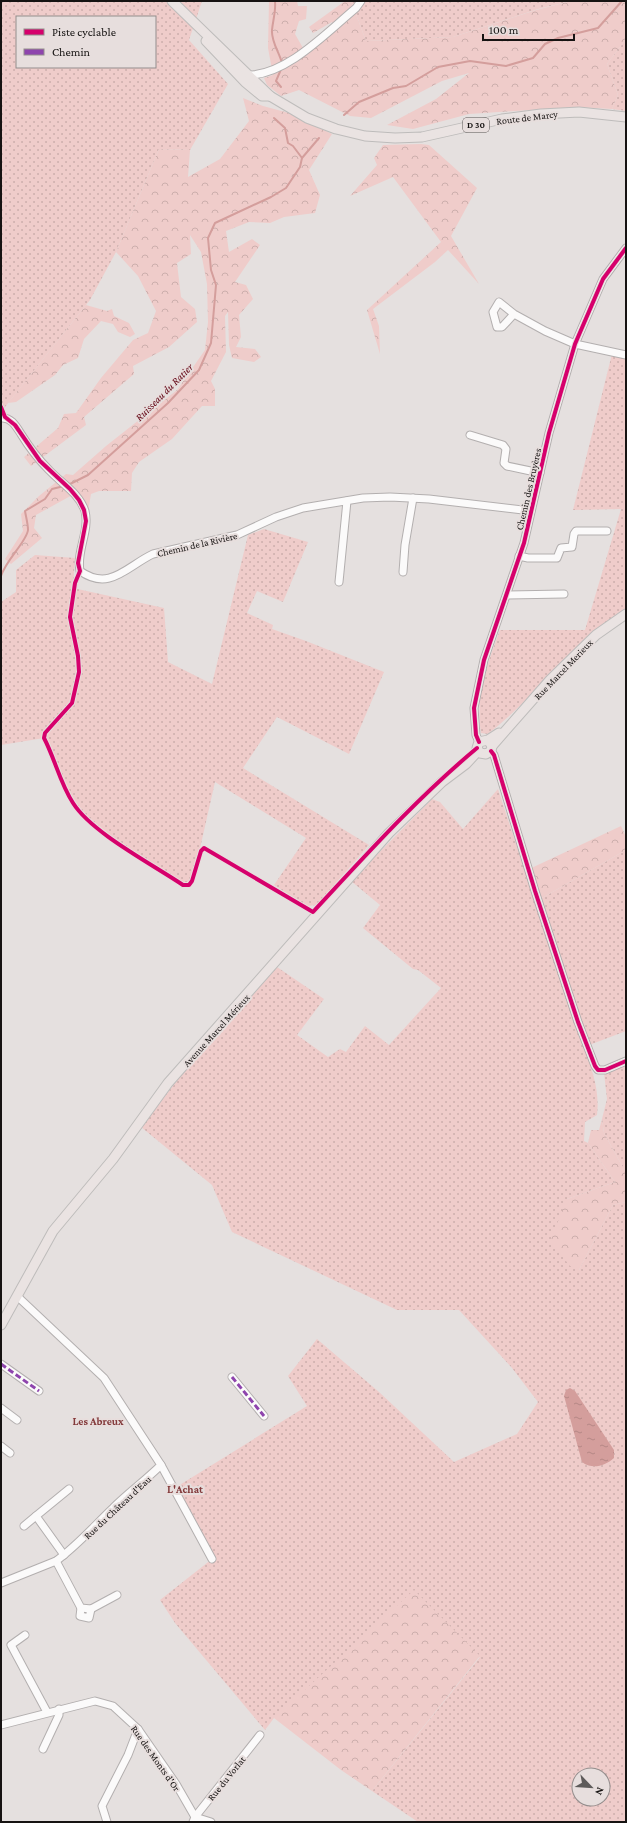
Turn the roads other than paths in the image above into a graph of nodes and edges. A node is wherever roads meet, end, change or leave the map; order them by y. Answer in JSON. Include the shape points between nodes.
{"nodes":[{"id":1,"x":172,"y":1,"type":"edge"},
{"id":2,"x":360,"y":1,"type":"edge"},
{"id":3,"x":189,"y":19,"type":"junction"},
{"id":4,"x":222,"y":59,"type":"junction"},
{"id":5,"x":261,"y":74,"type":"junction"},
{"id":6,"x":246,"y":75,"type":"junction"},
{"id":7,"x":257,"y":83,"type":"junction"},
{"id":8,"x":270,"y":96,"type":"junction"},
{"id":9,"x":626,"y":117,"type":"edge"},
{"id":10,"x":626,"y":248,"type":"edge"},
{"id":11,"x":514,"y":314,"type":"dead end"},
{"id":12,"x":575,"y":344,"type":"junction"},
{"id":13,"x":626,"y":355,"type":"edge"},
{"id":14,"x":1,"y":418,"type":"edge"},
{"id":15,"x":470,"y":435,"type":"dead end"},
{"id":16,"x":540,"y":472,"type":"junction"},
{"id":17,"x":413,"y":498,"type":"junction"},
{"id":18,"x":347,"y":501,"type":"junction"},
{"id":19,"x":531,"y":511,"type":"junction"},
{"id":20,"x":607,"y":531,"type":"dead end"},
{"id":21,"x":519,"y":556,"type":"junction"},
{"id":22,"x":403,"y":572,"type":"dead end"},
{"id":23,"x":339,"y":582,"type":"dead end"},
{"id":24,"x":564,"y":594,"type":"dead end"},
{"id":25,"x":507,"y":595,"type":"junction"},
{"id":26,"x":626,"y":614,"type":"edge"},
{"id":27,"x":485,"y":747,"type":"junction"},
{"id":28,"x":626,"y":1061,"type":"edge"},
{"id":29,"x":17,"y":1296,"type":"junction"},
{"id":30,"x":1,"y":1325,"type":"edge"},
{"id":31,"x":1,"y":1364,"type":"edge"},
{"id":32,"x":232,"y":1378,"type":"dead end"},
{"id":33,"x":39,"y":1391,"type":"dead end"},
{"id":34,"x":1,"y":1408,"type":"edge"},
{"id":35,"x":264,"y":1416,"type":"dead end"},
{"id":36,"x":17,"y":1420,"type":"dead end"},
{"id":37,"x":1,"y":1446,"type":"edge"},
{"id":38,"x":10,"y":1453,"type":"dead end"},
{"id":39,"x":161,"y":1464,"type":"junction"},
{"id":40,"x":69,"y":1489,"type":"dead end"},
{"id":41,"x":36,"y":1516,"type":"junction"},
{"id":42,"x":24,"y":1526,"type":"dead end"},
{"id":43,"x":64,"y":1555,"type":"junction"},
{"id":44,"x":212,"y":1559,"type":"dead end"},
{"id":45,"x":56,"y":1561,"type":"junction"},
{"id":46,"x":1,"y":1583,"type":"edge"},
{"id":47,"x":117,"y":1595,"type":"dead end"},
{"id":48,"x":25,"y":1635,"type":"dead end"},
{"id":49,"x":59,"y":1709,"type":"junction"},
{"id":50,"x":46,"y":1712,"type":"junction"},
{"id":51,"x":1,"y":1725,"type":"edge"},
{"id":52,"x":138,"y":1729,"type":"junction"},
{"id":53,"x":260,"y":1735,"type":"dead end"},
{"id":54,"x":43,"y":1749,"type":"dead end"},
{"id":55,"x":194,"y":1819,"type":"edge"},
{"id":56,"x":107,"y":1822,"type":"edge"},
{"id":57,"x":211,"y":1822,"type":"edge"}],
"edges":[{"from":1,"to":3,"type":"main road","name":"Route de Marcy","number":"D 30"},
{"from":2,"to":5,"type":"street","via":[[356,8],[298,57]]},
{"from":3,"to":4,"type":"main road","name":"Route de Marcy","number":"D 30"},
{"from":3,"to":6,"type":"main road","name":"Route de Marcy","number":"D 30"},
{"from":4,"to":7,"type":"street","name":"Route de Marcy","via":[[248,81]]},
{"from":4,"to":8,"type":"main road","name":"Route de Marcy","number":"D 30","via":[[262,96]]},
{"from":5,"to":6,"type":"street"},
{"from":5,"to":7,"type":"street"},
{"from":6,"to":7,"type":"main road","name":"Route de Marcy","number":"D 30"},
{"from":7,"to":8,"type":"main road","name":"Route de Marcy","number":"D 30"},
{"from":8,"to":9,"type":"main road","name":"Route de Marcy","number":"D 30","via":[[307,118],[336,129],[366,136],[395,138],[422,137],[502,119],[540,114],[579,112]]},
{"from":10,"to":12,"type":"street","name":"Chemin des Bruyères","via":[[603,279]]},
{"from":11,"to":12,"type":"street"},
{"from":12,"to":13,"type":"street"},
{"from":12,"to":16,"type":"street","name":"Chemin des Bruyères"},
{"from":14,"to":18,"type":"street","name":"Chemin de la Rivière","via":[[10,419],[40,461],[70,489],[84,510],[86,521],[78,564],[80,572],[85,575],[113,578],[153,554],[237,535],[276,517],[304,508]]},
{"from":15,"to":16,"type":"street","via":[[503,445],[506,449],[504,463],[507,466]]},
{"from":16,"to":19,"type":"street","name":"Chemin des Bruyères"},
{"from":17,"to":18,"type":"street","name":"Chemin de la Rivière","via":[[363,498]]},
{"from":17,"to":19,"type":"street","name":"Chemin de la Rivière","via":[[487,504]]},
{"from":17,"to":22,"type":"street"},
{"from":18,"to":23,"type":"street"},
{"from":19,"to":21,"type":"street","name":"Chemin des Bruyères"},
{"from":20,"to":21,"type":"street","via":[[576,531],[572,547],[561,548],[557,558]]},
{"from":21,"to":25,"type":"street","name":"Chemin des Bruyères"},
{"from":24,"to":25,"type":"street"},
{"from":25,"to":27,"type":"street","name":"Chemin des Bruyères","via":[[484,660],[476,693],[476,735]]},
{"from":26,"to":27,"type":"main road","name":"Rue Marcel Merieux","via":[[596,635],[550,680],[505,730]]},
{"from":27,"to":28,"type":"street","name":"Chemin des Bruyères","via":[[494,755],[535,891],[595,1066],[598,1070],[605,1070]]},
{"from":27,"to":29,"type":"main road","name":"Avenue Marcel Mérieux","via":[[442,782],[389,833],[168,1084],[113,1159],[53,1231]]},
{"from":29,"to":30,"type":"main road","name":"Avenue Marcel Mérieux"},
{"from":29,"to":39,"type":"street","via":[[104,1378]]},
{"from":31,"to":33,"type":"street"},
{"from":32,"to":35,"type":"street"},
{"from":34,"to":36,"type":"street"},
{"from":37,"to":38,"type":"street"},
{"from":39,"to":43,"type":"street","name":"Rue du Château d'Eau"},
{"from":39,"to":44,"type":"street"},
{"from":40,"to":41,"type":"street"},
{"from":41,"to":42,"type":"street"},
{"from":41,"to":43,"type":"street"},
{"from":43,"to":45,"type":"street","name":"Rue du Château d'Eau"},
{"from":45,"to":46,"type":"street","name":"Rue du Château d'Eau"},
{"from":45,"to":47,"type":"street","via":[[81,1608],[90,1609]]},
{"from":48,"to":50,"type":"street","via":[[11,1645]]},
{"from":49,"to":50,"type":"street","name":"Rue des Monts d'Or"},
{"from":49,"to":52,"type":"street","name":"Rue des Monts d'Or","via":[[95,1701],[113,1706]]},
{"from":49,"to":54,"type":"street","via":[[59,1715]]},
{"from":50,"to":51,"type":"street","name":"Rue des Monts d'Or"},
{"from":52,"to":55,"type":"street","name":"Rue des Monts d'Or","via":[[176,1784]]},
{"from":52,"to":56,"type":"street","via":[[102,1806]]},
{"from":53,"to":55,"type":"street","name":"Rue du Vorlat"},
{"from":55,"to":57,"type":"street","via":[[204,1818]]}]}
